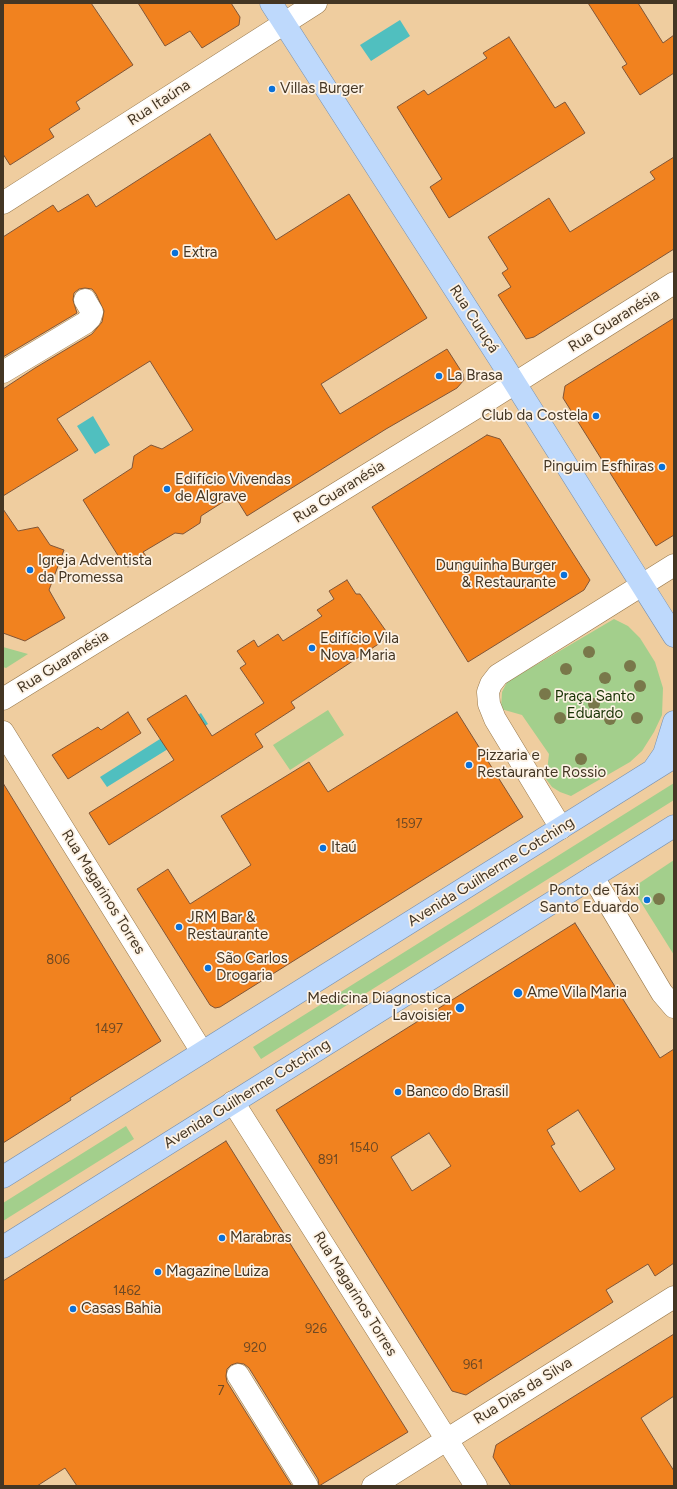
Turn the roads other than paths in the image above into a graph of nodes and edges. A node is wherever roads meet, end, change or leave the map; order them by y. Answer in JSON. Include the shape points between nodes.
{"nodes":[{"id":1,"x":271,"y":3,"type":"edge"},
{"id":2,"x":316,"y":3,"type":"edge"},
{"id":3,"x":283,"y":23,"type":"junction"},
{"id":4,"x":3,"y":203,"type":"edge"},
{"id":5,"x":674,"y":283,"type":"edge"},
{"id":6,"x":86,"y":300,"type":"dead end"},
{"id":7,"x":3,"y":372,"type":"edge"},
{"id":8,"x":515,"y":383,"type":"junction"},
{"id":9,"x":674,"y":565,"type":"edge"},
{"id":10,"x":642,"y":585,"type":"junction"},
{"id":11,"x":674,"y":636,"type":"edge"},
{"id":12,"x":3,"y":699,"type":"edge"},
{"id":13,"x":674,"y":722,"type":"edge"},
{"id":14,"x":3,"y":732,"type":"edge"},
{"id":15,"x":674,"y":757,"type":"edge"},
{"id":16,"x":653,"y":770,"type":"junction"},
{"id":17,"x":674,"y":826,"type":"edge"},
{"id":18,"x":561,"y":828,"type":"junction"},
{"id":19,"x":593,"y":877,"type":"junction"},
{"id":20,"x":674,"y":1007,"type":"edge"},
{"id":21,"x":202,"y":1052,"type":"junction"},
{"id":22,"x":233,"y":1102,"type":"junction"},
{"id":23,"x":3,"y":1178,"type":"edge"},
{"id":24,"x":3,"y":1247,"type":"edge"},
{"id":25,"x":674,"y":1297,"type":"edge"},
{"id":26,"x":238,"y":1375,"type":"dead end"},
{"id":27,"x":447,"y":1440,"type":"junction"},
{"id":28,"x":307,"y":1486,"type":"edge"},
{"id":29,"x":373,"y":1486,"type":"edge"},
{"id":30,"x":476,"y":1486,"type":"edge"}],
"edges":[{"from":1,"to":3,"type":"main road","name":"Rua Curuçá"},
{"from":2,"to":3,"type":"street","name":"Rua Itaúna"},
{"from":3,"to":4,"type":"street","name":"Rua Itaúna"},
{"from":3,"to":8,"type":"main road","name":"Rua Curuçá"},
{"from":5,"to":8,"type":"street","name":"Rua Guaranésia"},
{"from":6,"to":7,"type":"street","via":[[92,312],[85,323]]},
{"from":8,"to":10,"type":"main road","name":"Rua Curuçá"},
{"from":8,"to":12,"type":"street","name":"Rua Guaranésia"},
{"from":9,"to":10,"type":"street"},
{"from":10,"to":11,"type":"main road","name":"Rua Curuçá"},
{"from":10,"to":18,"type":"street","via":[[498,675],[488,692],[489,704],[495,719]]},
{"from":13,"to":16,"type":"main road","via":[[664,754]]},
{"from":14,"to":21,"type":"street","name":"Rua Magarinos Torres"},
{"from":15,"to":16,"type":"main road","name":"Avenida Guilherme Cotching"},
{"from":16,"to":18,"type":"main road","name":"Avenida Guilherme Cotching"},
{"from":17,"to":19,"type":"main road","name":"Avenida Guilherme Cotching"},
{"from":18,"to":21,"type":"main road","name":"Avenida Guilherme Cotching"},
{"from":19,"to":20,"type":"street","via":[[662,993]]},
{"from":19,"to":22,"type":"main road","name":"Avenida Guilherme Cotching"},
{"from":21,"to":23,"type":"main road","name":"Avenida Guilherme Cotching"},
{"from":22,"to":24,"type":"main road","name":"Avenida Guilherme Cotching"},
{"from":22,"to":27,"type":"street","name":"Rua Magarinos Torres"},
{"from":25,"to":27,"type":"street","name":"Rua Dias da Silva"},
{"from":26,"to":28,"type":"street"},
{"from":27,"to":29,"type":"street","name":"Rua Dias da Silva"},
{"from":27,"to":30,"type":"street","name":"Rua Magarinos Torres"}]}
